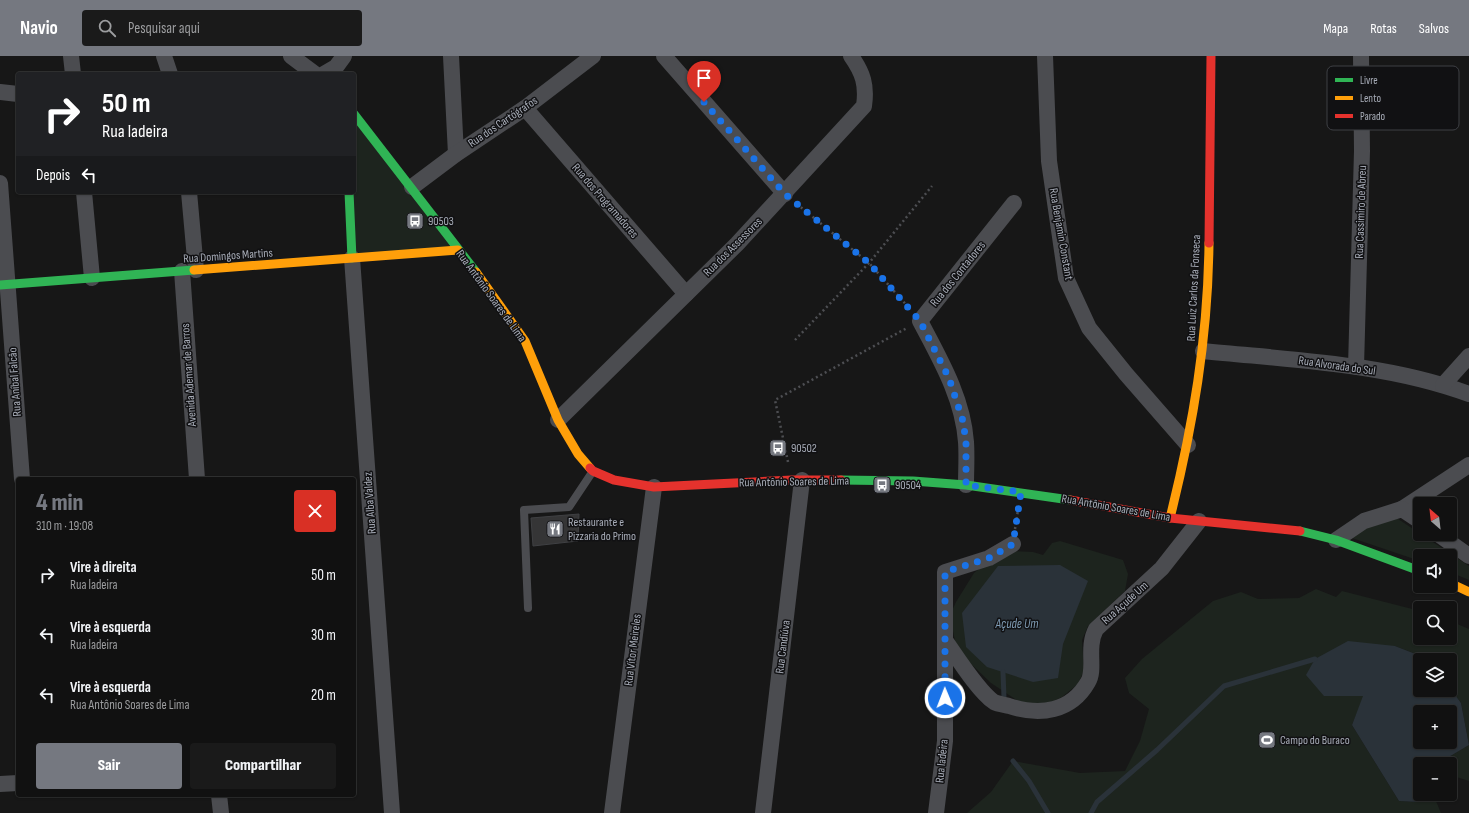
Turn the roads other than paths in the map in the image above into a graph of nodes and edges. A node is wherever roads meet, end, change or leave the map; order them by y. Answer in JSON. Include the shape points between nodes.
{"nodes":[{"id":1,"x":71,"y":56,"type":"edge"},
{"id":2,"x":164,"y":56,"type":"edge"},
{"id":3,"x":292,"y":56,"type":"edge"},
{"id":4,"x":344,"y":56,"type":"edge"},
{"id":5,"x":451,"y":56,"type":"edge"},
{"id":6,"x":593,"y":56,"type":"edge"},
{"id":7,"x":664,"y":56,"type":"edge"},
{"id":8,"x":851,"y":56,"type":"edge"},
{"id":9,"x":1045,"y":56,"type":"edge"},
{"id":10,"x":1211,"y":56,"type":"edge"},
{"id":11,"x":73,"y":72,"type":"edge"},
{"id":12,"x":169,"y":72,"type":"edge"},
{"id":13,"x":313,"y":72,"type":"edge"},
{"id":14,"x":327,"y":72,"type":"edge"},
{"id":15,"x":0,"y":92,"type":"edge"},
{"id":16,"x":16,"y":94,"type":"edge"},
{"id":17,"x":525,"y":108,"type":"junction"},
{"id":18,"x":356,"y":117,"type":"edge"},
{"id":19,"x":1362,"y":130,"type":"edge"},
{"id":20,"x":456,"y":154,"type":"junction"},
{"id":21,"x":0,"y":183,"type":"edge"},
{"id":22,"x":412,"y":187,"type":"junction"},
{"id":23,"x":84,"y":194,"type":"edge"},
{"id":24,"x":189,"y":194,"type":"edge"},
{"id":25,"x":349,"y":194,"type":"edge"},
{"id":26,"x":785,"y":194,"type":"junction"},
{"id":27,"x":1014,"y":203,"type":"dead end"},
{"id":28,"x":458,"y":250,"type":"junction"},
{"id":29,"x":352,"y":258,"type":"junction"},
{"id":30,"x":189,"y":271,"type":"junction"},
{"id":31,"x":92,"y":278,"type":"junction"},
{"id":32,"x":4,"y":285,"type":"edge"},
{"id":33,"x":686,"y":294,"type":"junction"},
{"id":34,"x":1203,"y":351,"type":"junction"},
{"id":35,"x":1469,"y":356,"type":"edge"},
{"id":36,"x":1356,"y":367,"type":"junction"},
{"id":37,"x":1443,"y":385,"type":"junction"},
{"id":38,"x":1469,"y":394,"type":"edge"},
{"id":39,"x":558,"y":420,"type":"junction"},
{"id":40,"x":1188,"y":445,"type":"junction"},
{"id":41,"x":1469,"y":465,"type":"edge"},
{"id":42,"x":593,"y":471,"type":"junction"},
{"id":43,"x":22,"y":477,"type":"edge"},
{"id":44,"x":196,"y":477,"type":"edge"},
{"id":45,"x":797,"y":480,"type":"junction"},
{"id":46,"x":966,"y":485,"type":"junction"},
{"id":47,"x":654,"y":487,"type":"junction"},
{"id":48,"x":1402,"y":509,"type":"junction"},
{"id":49,"x":1413,"y":517,"type":"edge"},
{"id":50,"x":1170,"y":518,"type":"junction"},
{"id":51,"x":1199,"y":521,"type":"junction"},
{"id":52,"x":1336,"y":540,"type":"junction"},
{"id":53,"x":1448,"y":541,"type":"edge"},
{"id":54,"x":1013,"y":544,"type":"road end"},
{"id":55,"x":1469,"y":556,"type":"edge"},
{"id":56,"x":1413,"y":568,"type":"edge"},
{"id":57,"x":1457,"y":586,"type":"edge"},
{"id":58,"x":1469,"y":592,"type":"edge"},
{"id":59,"x":528,"y":608,"type":"dead end"},
{"id":60,"x":945,"y":640,"type":"junction"},
{"id":61,"x":16,"y":783,"type":"edge"},
{"id":62,"x":0,"y":784,"type":"edge"},
{"id":63,"x":219,"y":797,"type":"edge"},
{"id":64,"x":221,"y":813,"type":"edge"},
{"id":65,"x":392,"y":813,"type":"edge"},
{"id":66,"x":612,"y":813,"type":"edge"},
{"id":67,"x":763,"y":813,"type":"edge"},
{"id":68,"x":936,"y":813,"type":"edge"}],
"edges":[{"from":1,"to":11,"type":"street"},
{"from":2,"to":12,"type":"street"},
{"from":3,"to":13,"type":"street"},
{"from":4,"to":14,"type":"street","via":[[336,67]]},
{"from":5,"to":20,"type":"street"},
{"from":6,"to":17,"type":"street","name":"Rua dos Cartógrafos"},
{"from":7,"to":26,"type":"street"},
{"from":8,"to":26,"type":"street","name":"Rua dos Assessores","via":[[866,90],[864,106]]},
{"from":9,"to":40,"type":"street","name":"Rua Benjamin Constant","via":[[1048,161],[1066,278],[1089,328]]},
{"from":10,"to":34,"type":"street","name":"Rua Luiz Carlos da Fonseca","via":[[1209,271]]},
{"from":15,"to":16,"type":"street"},
{"from":17,"to":20,"type":"street","name":"Rua dos Cartógrafos"},
{"from":17,"to":33,"type":"street","name":"Rua dos Programadores"},
{"from":18,"to":22,"type":"street","name":"Rua Antônio Soares de Lima"},
{"from":19,"to":36,"type":"street","name":"Rua Cassimiro de Abreu"},
{"from":20,"to":22,"type":"street","name":"Rua dos Cartógrafos"},
{"from":21,"to":32,"type":"street","name":"Rua Aníbal Falcão"},
{"from":22,"to":28,"type":"street","name":"Rua Antônio Soares de Lima"},
{"from":23,"to":31,"type":"street"},
{"from":24,"to":30,"type":"street","name":"Avenida Ademar de Barros"},
{"from":25,"to":29,"type":"street","name":"Rua Alba Valdez"},
{"from":26,"to":33,"type":"street","name":"Rua dos Assessores"},
{"from":27,"to":46,"type":"street","name":"Rua dos Contadores","via":[[920,321],[949,378],[961,414],[966,442]]},
{"from":28,"to":29,"type":"street","name":"Rua Domingos Martins"},
{"from":28,"to":39,"type":"street","name":"Rua Antônio Soares de Lima","via":[[525,341]]},
{"from":29,"to":30,"type":"street","name":"Rua Domingos Martins"},
{"from":29,"to":65,"type":"street","name":"Rua Alba Valdez"},
{"from":30,"to":31,"type":"street","name":"Rua Domingos Martins"},
{"from":30,"to":44,"type":"street","name":"Avenida Ademar de Barros"},
{"from":31,"to":32,"type":"street","name":"Rua Domingos Martins"},
{"from":32,"to":43,"type":"street","name":"Rua Aníbal Falcão"},
{"from":33,"to":39,"type":"street","name":"Rua dos Assessores"},
{"from":34,"to":36,"type":"street","name":"Rua Alvorada do Sul"},
{"from":34,"to":40,"type":"street","name":"Rua Luiz Carlos da Fonseca"},
{"from":35,"to":37,"type":"street"},
{"from":36,"to":37,"type":"street","name":"Rua Alvorada do Sul"},
{"from":37,"to":38,"type":"street","name":"Rua Alvorada do Sul"},
{"from":39,"to":42,"type":"street","name":"Rua Antônio Soares de Lima","via":[[578,454]]},
{"from":40,"to":50,"type":"street","name":"Rua Luiz Carlos da Fonseca"},
{"from":41,"to":48,"type":"street"},
{"from":42,"to":47,"type":"street","name":"Rua Antônio Soares de Lima","via":[[614,480]]},
{"from":42,"to":59,"type":"lane","via":[[569,507],[524,510]]},
{"from":45,"to":46,"type":"street","name":"Rua Antônio Soares de Lima","via":[[912,481]]},
{"from":45,"to":47,"type":"street","name":"Rua Antônio Soares de Lima"},
{"from":45,"to":67,"type":"street","name":"Rua Candiúva"},
{"from":46,"to":50,"type":"street","name":"Rua Antônio Soares de Lima"},
{"from":47,"to":66,"type":"street","name":"Rua Vítor Meireles"},
{"from":48,"to":49,"type":"street"},
{"from":48,"to":52,"type":"street","via":[[1364,521]]},
{"from":50,"to":51,"type":"street","name":"Rua Antônio Soares de Lima"},
{"from":51,"to":52,"type":"street","name":"Rua Antônio Soares de Lima","via":[[1306,532]]},
{"from":51,"to":60,"type":"street","name":"Rua Açude Um","via":[[1162,568],[1096,629],[1091,638],[1089,679],[1081,693],[1062,707],[1042,712],[1018,709],[995,702],[979,686]]},
{"from":52,"to":56,"type":"street","name":"Rua Antônio Soares de Lima"},
{"from":53,"to":55,"type":"street"},
{"from":54,"to":60,"type":"street","name":"Rua ladeira","via":[[989,558],[945,572]]},
{"from":57,"to":58,"type":"street"},
{"from":60,"to":68,"type":"street","name":"Rua ladeira","via":[[946,741]]},
{"from":61,"to":62,"type":"street"},
{"from":63,"to":64,"type":"street"}]}
